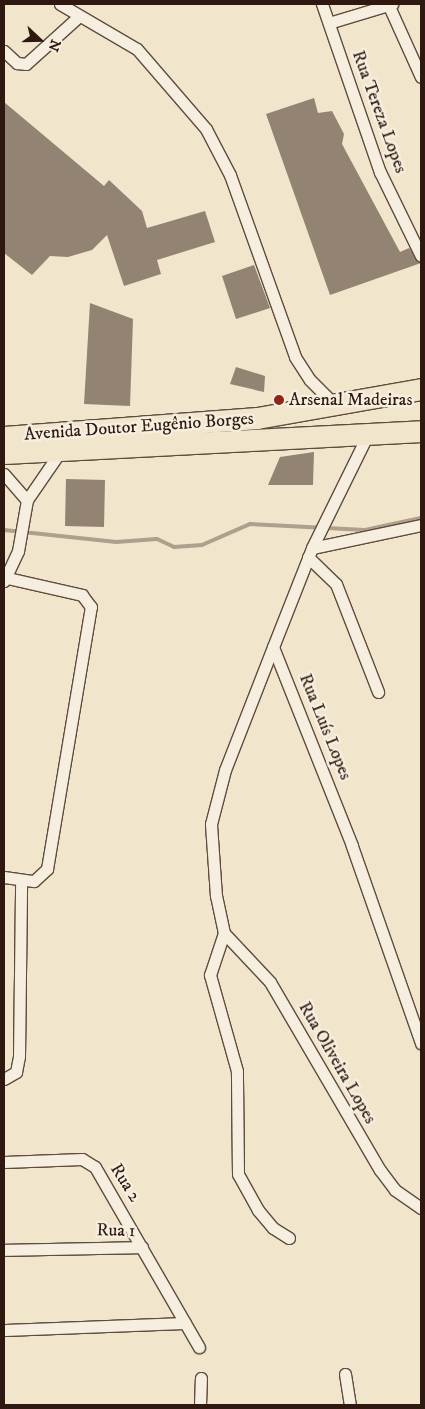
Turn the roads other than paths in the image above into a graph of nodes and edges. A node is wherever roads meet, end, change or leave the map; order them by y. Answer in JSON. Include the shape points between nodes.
{"nodes":[{"id":1,"x":60,"y":4,"type":"edge"},
{"id":2,"x":322,"y":4,"type":"edge"},
{"id":3,"x":389,"y":4,"type":"edge"},
{"id":4,"x":78,"y":17,"type":"junction"},
{"id":5,"x":329,"y":23,"type":"junction"},
{"id":6,"x":4,"y":51,"type":"edge"},
{"id":7,"x":421,"y":77,"type":"edge"},
{"id":8,"x":421,"y":256,"type":"edge"},
{"id":9,"x":421,"y":389,"type":"edge"},
{"id":10,"x":335,"y":405,"type":"junction"},
{"id":11,"x":369,"y":432,"type":"junction"},
{"id":12,"x":421,"y":432,"type":"edge"},
{"id":13,"x":4,"y":437,"type":"edge"},
{"id":14,"x":62,"y":449,"type":"junction"},
{"id":15,"x":4,"y":452,"type":"edge"},
{"id":16,"x":4,"y":474,"type":"edge"},
{"id":17,"x":27,"y":500,"type":"junction"},
{"id":18,"x":421,"y":525,"type":"edge"},
{"id":19,"x":310,"y":553,"type":"junction"},
{"id":20,"x":6,"y":580,"type":"edge"},
{"id":21,"x":273,"y":647,"type":"junction"},
{"id":22,"x":378,"y":692,"type":"dead end"},
{"id":23,"x":4,"y":877,"type":"edge"},
{"id":24,"x":21,"y":880,"type":"junction"},
{"id":25,"x":224,"y":934,"type":"junction"},
{"id":26,"x":421,"y":1043,"type":"edge"},
{"id":27,"x":4,"y":1079,"type":"edge"},
{"id":28,"x":4,"y":1162,"type":"edge"},
{"id":29,"x":421,"y":1208,"type":"edge"},
{"id":30,"x":289,"y":1238,"type":"dead end"},
{"id":31,"x":142,"y":1247,"type":"junction"},
{"id":32,"x":4,"y":1250,"type":"edge"},
{"id":33,"x":185,"y":1323,"type":"junction"},
{"id":34,"x":4,"y":1330,"type":"edge"},
{"id":35,"x":199,"y":1347,"type":"dead end"},
{"id":36,"x":345,"y":1374,"type":"dead end"},
{"id":37,"x":201,"y":1378,"type":"dead end"},
{"id":38,"x":200,"y":1405,"type":"edge"},
{"id":39,"x":350,"y":1405,"type":"edge"}],
"edges":[{"from":1,"to":4,"type":"street"},
{"from":2,"to":5,"type":"street","name":"Rua Tereza Lopes"},
{"from":3,"to":5,"type":"street"},
{"from":3,"to":7,"type":"street"},
{"from":4,"to":6,"type":"street","via":[[26,64],[17,63]]},
{"from":4,"to":10,"type":"street","via":[[124,38],[150,59],[206,129],[230,175],[296,357],[310,380]]},
{"from":5,"to":8,"type":"street","name":"Rua Tereza Lopes","via":[[380,172]]},
{"from":9,"to":10,"type":"highway","name":"Avenida Doutor Eugênio Borges"},
{"from":10,"to":13,"type":"highway","name":"Avenida Doutor Eugênio Borges","via":[[257,418]]},
{"from":11,"to":12,"type":"highway","name":"Avenida Doutor Eugênio Borges"},
{"from":11,"to":14,"type":"highway","name":"Avenida Doutor Eugênio Borges"},
{"from":11,"to":19,"type":"street"},
{"from":14,"to":15,"type":"highway","name":"Avenida Doutor Eugênio Borges"},
{"from":14,"to":17,"type":"street"},
{"from":16,"to":17,"type":"street"},
{"from":17,"to":20,"type":"street","via":[[21,538]]},
{"from":18,"to":19,"type":"street"},
{"from":19,"to":21,"type":"street"},
{"from":19,"to":22,"type":"street","via":[[336,584]]},
{"from":20,"to":24,"type":"street","via":[[82,595],[91,607],[47,869],[39,879]]},
{"from":21,"to":25,"type":"street","via":[[225,770],[211,824],[216,896]]},
{"from":21,"to":26,"type":"street","name":"Rua Luís Lopes","via":[[352,846]]},
{"from":23,"to":24,"type":"street"},
{"from":24,"to":27,"type":"street","via":[[19,1056],[16,1072]]},
{"from":25,"to":29,"type":"street","name":"Rua Oliveira Lopes","via":[[270,982],[380,1170],[395,1190]]},
{"from":25,"to":30,"type":"street","via":[[210,975],[236,1064],[238,1174],[258,1210],[273,1228]]},
{"from":28,"to":31,"type":"street","name":"Rua 2","via":[[89,1162],[112,1191]]},
{"from":31,"to":32,"type":"street","name":"Rua 1"},
{"from":31,"to":33,"type":"street","name":"Rua 1"},
{"from":33,"to":34,"type":"street"},
{"from":33,"to":35,"type":"street","name":"Rua 1"},
{"from":36,"to":39,"type":"street"},
{"from":37,"to":38,"type":"street"}]}
